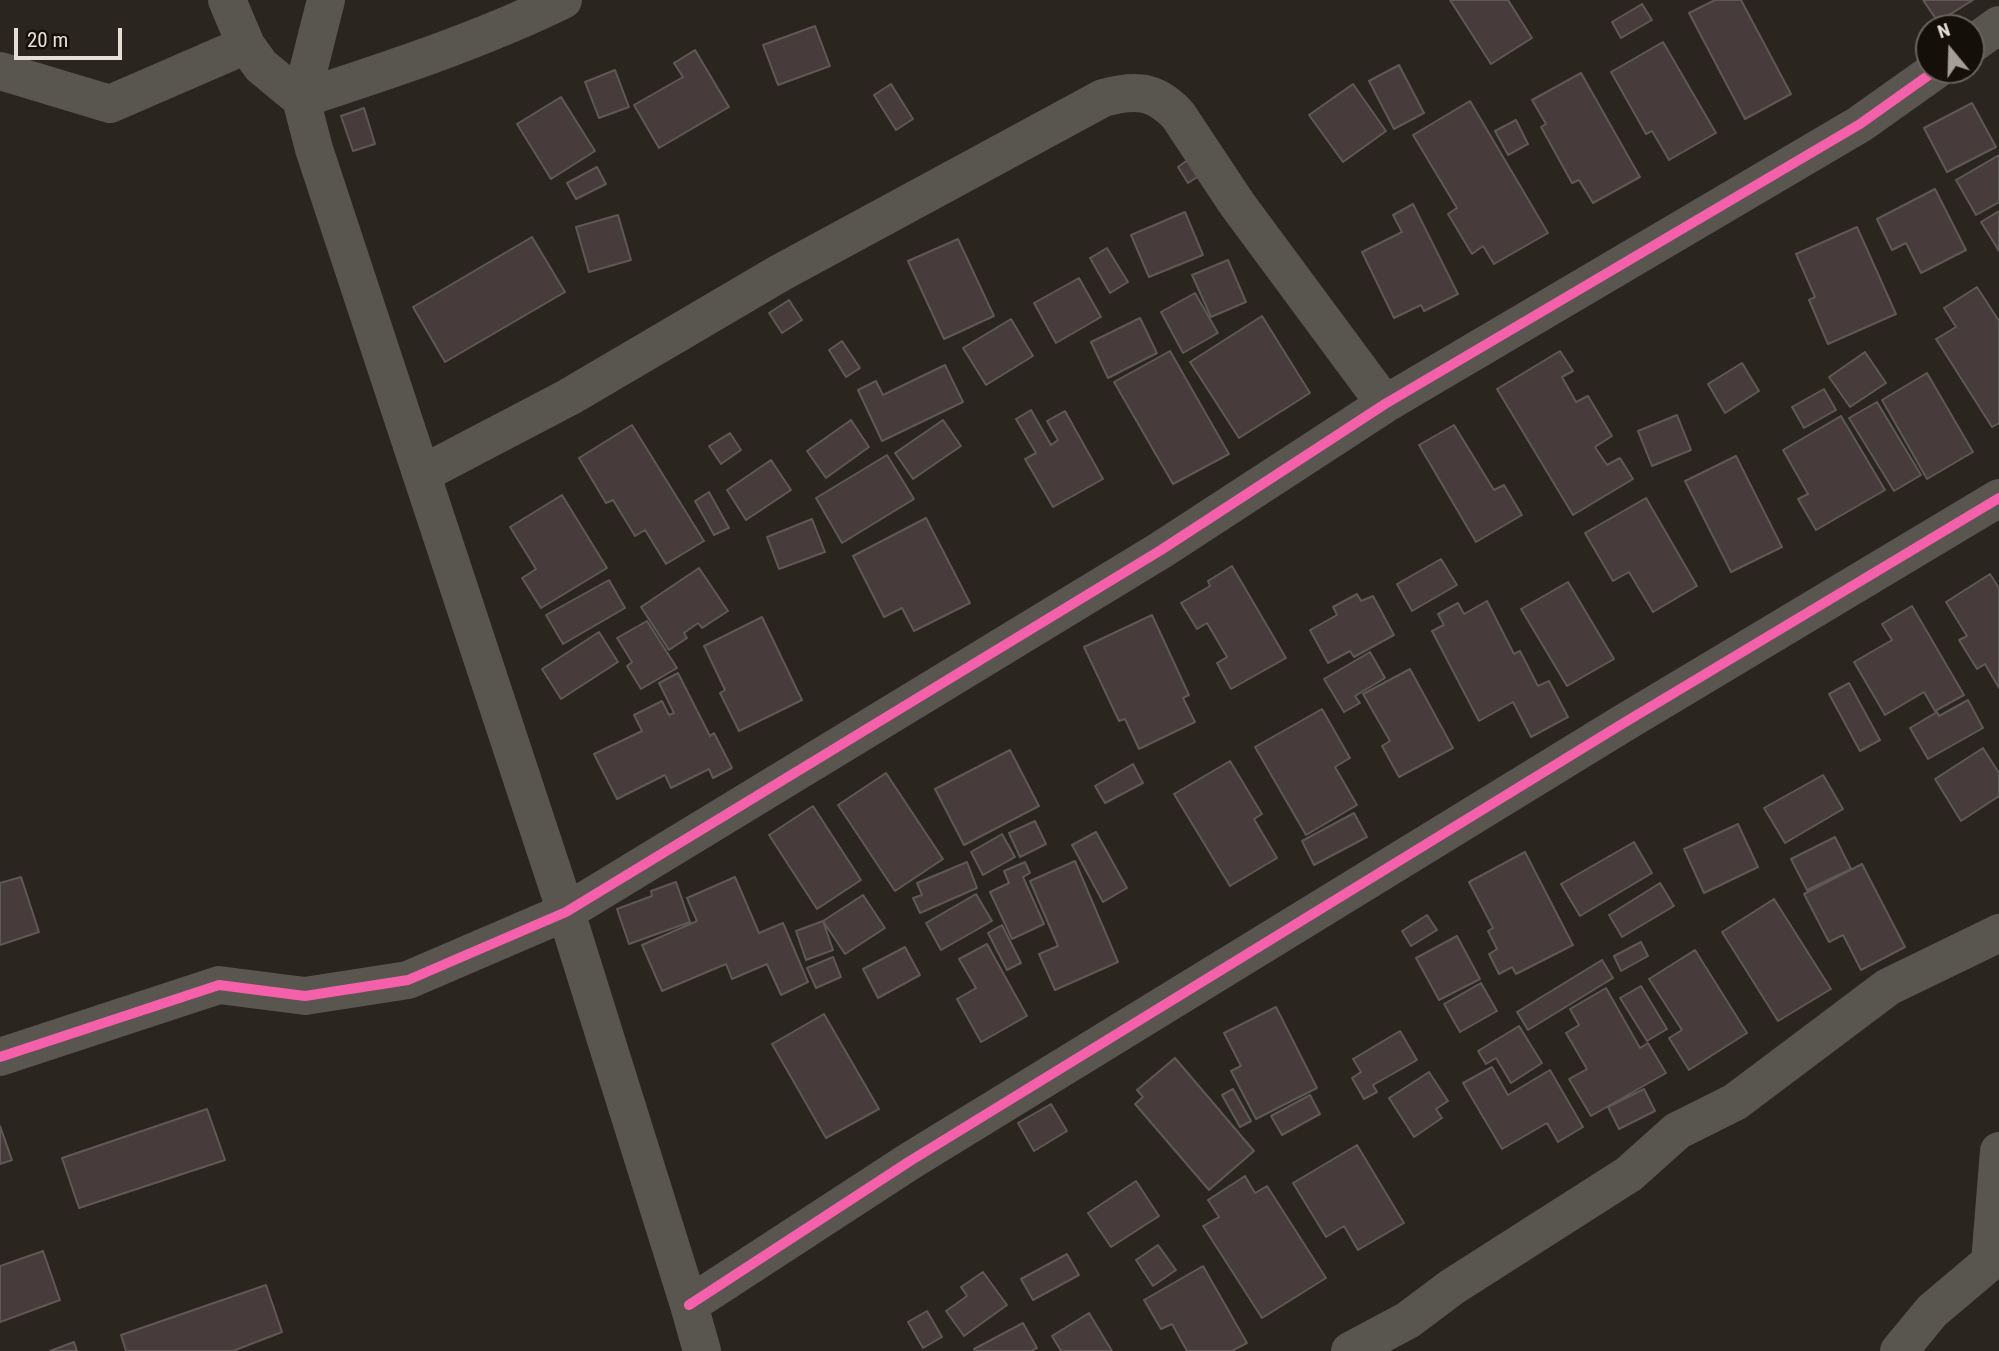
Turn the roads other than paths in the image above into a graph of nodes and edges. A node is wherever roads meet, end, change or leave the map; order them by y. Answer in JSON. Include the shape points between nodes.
{"nodes":[{"id":1,"x":227,"y":0,"type":"edge"},
{"id":2,"x":326,"y":0,"type":"edge"},
{"id":3,"x":563,"y":0,"type":"edge"},
{"id":4,"x":246,"y":45,"type":"junction"},
{"id":5,"x":0,"y":71,"type":"edge"},
{"id":6,"x":1916,"y":84,"type":"edge"},
{"id":7,"x":300,"y":99,"type":"junction"},
{"id":8,"x":1385,"y":404,"type":"junction"},
{"id":9,"x":422,"y":474,"type":"junction"},
{"id":10,"x":1999,"y":498,"type":"edge"},
{"id":11,"x":566,"y":912,"type":"junction"},
{"id":12,"x":1999,"y":933,"type":"edge"},
{"id":13,"x":0,"y":1057,"type":"edge"},
{"id":14,"x":1999,"y":1150,"type":"edge"},
{"id":15,"x":1994,"y":1260,"type":"edge"},
{"id":16,"x":690,"y":1305,"type":"junction"},
{"id":17,"x":702,"y":1351,"type":"edge"},
{"id":18,"x":1350,"y":1351,"type":"edge"},
{"id":19,"x":1899,"y":1351,"type":"edge"}],
"edges":[{"from":1,"to":4,"type":"street"},
{"from":2,"to":7,"type":"street"},
{"from":3,"to":7,"type":"street"},
{"from":4,"to":5,"type":"street","via":[[110,104]]},
{"from":4,"to":7,"type":"street","via":[[261,66]]},
{"from":6,"to":8,"type":"street","via":[[1860,124]]},
{"from":7,"to":9,"type":"street"},
{"from":8,"to":9,"type":"street","via":[[1237,204],[1178,115],[1166,102],[1146,93],[1124,92],[1091,105],[780,272],[569,397]]},
{"from":8,"to":11,"type":"street","via":[[1161,550]]},
{"from":9,"to":11,"type":"street"},
{"from":10,"to":16,"type":"street","via":[[922,1153]]},
{"from":11,"to":13,"type":"street","via":[[408,980],[304,996],[219,985]]},
{"from":11,"to":16,"type":"street"},
{"from":12,"to":18,"type":"street","via":[[1888,987],[1735,1102],[1677,1131],[1629,1174],[1408,1320]]},
{"from":14,"to":15,"type":"street"},
{"from":15,"to":19,"type":"street","via":[[1932,1311]]},
{"from":16,"to":17,"type":"street"}]}
